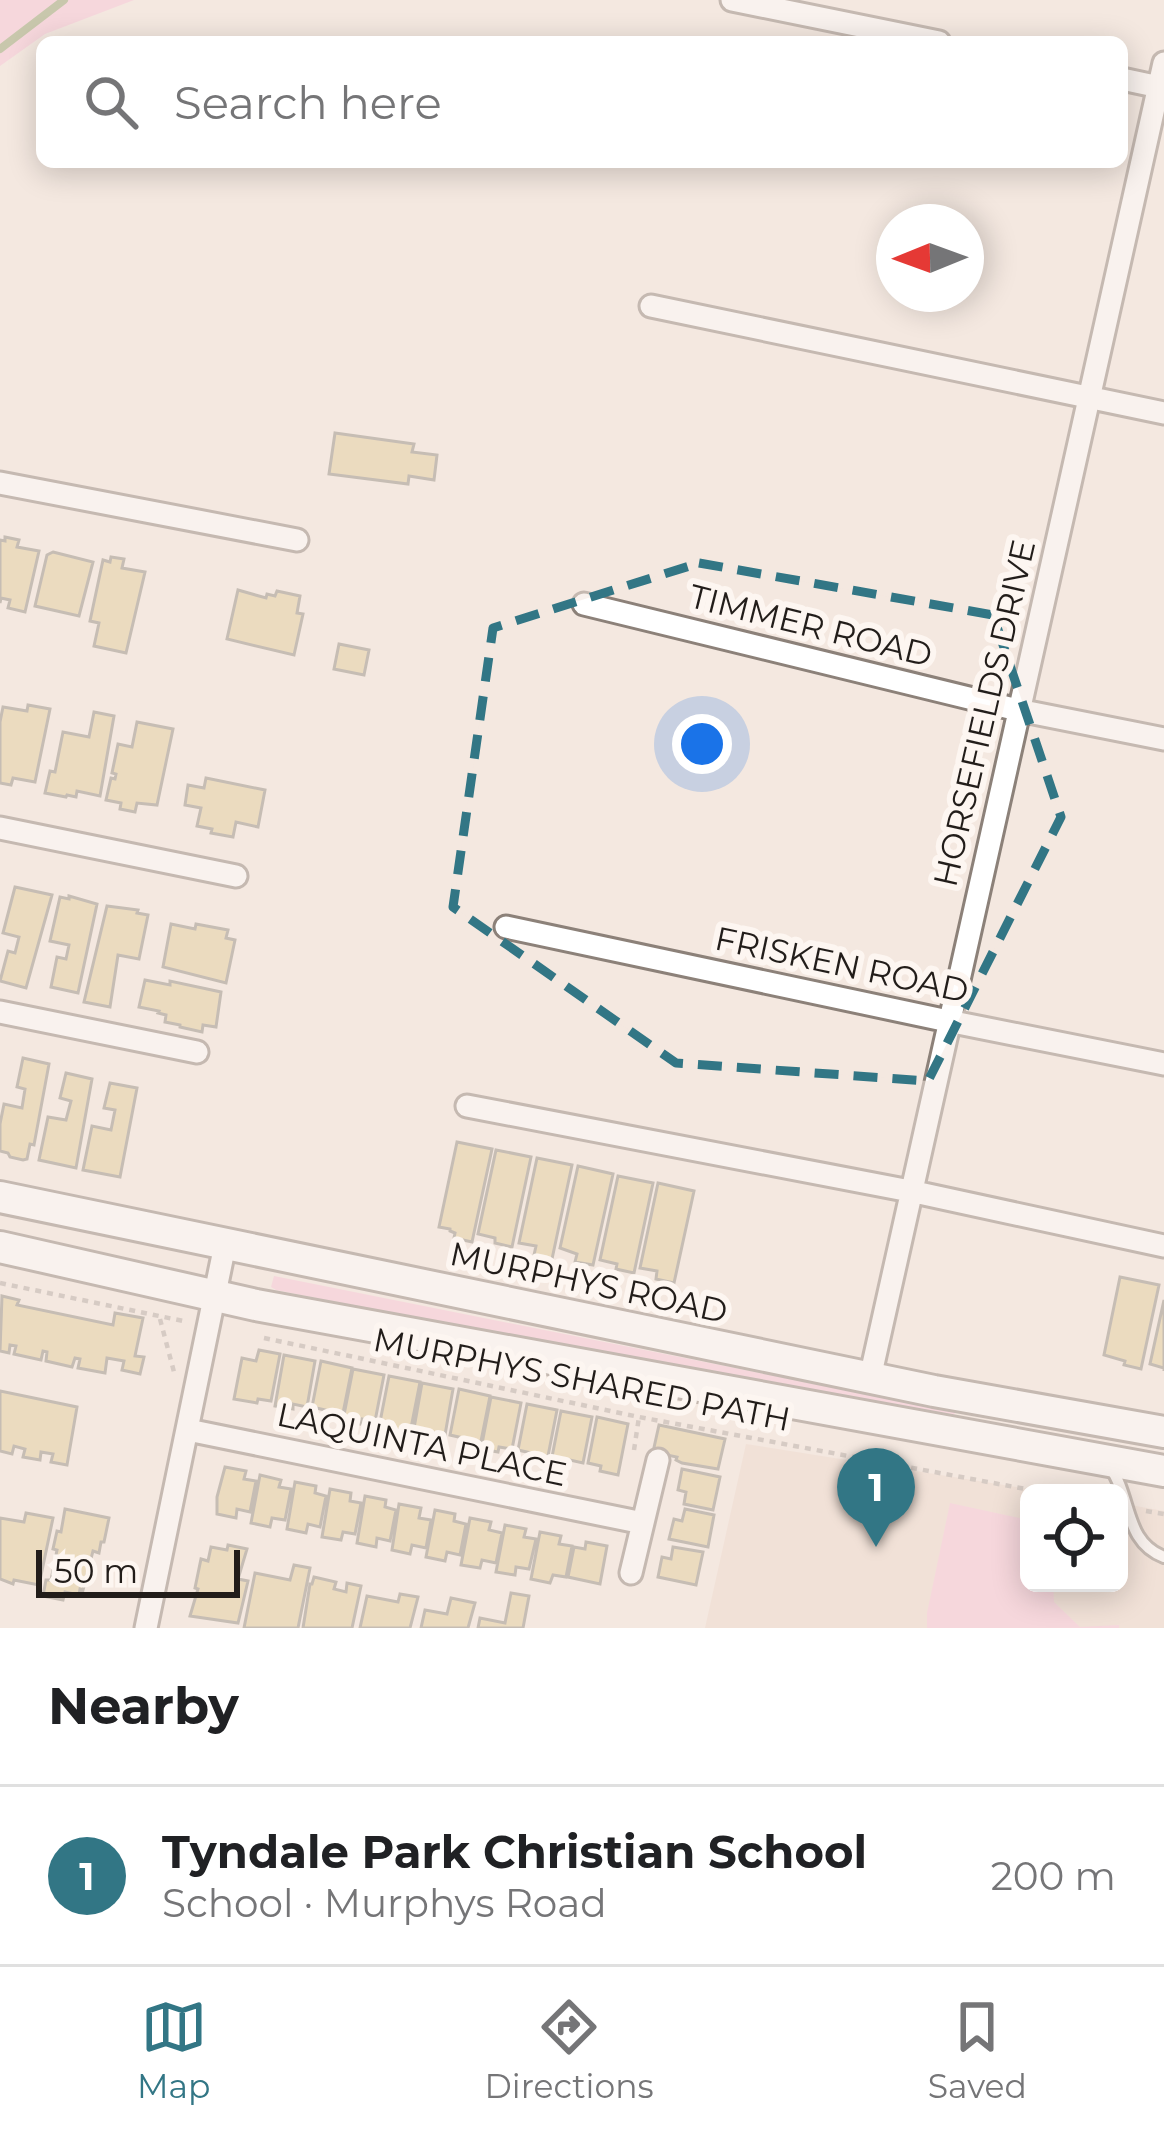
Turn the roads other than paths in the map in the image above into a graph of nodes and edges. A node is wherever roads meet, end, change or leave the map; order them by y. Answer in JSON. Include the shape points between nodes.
{"nodes":[{"id":1,"x":731,"y":0,"type":"edge"},
{"id":2,"x":909,"y":36,"type":"edge"},
{"id":3,"x":1164,"y":62,"type":"edge"},
{"id":4,"x":1128,"y":80,"type":"edge"},
{"id":5,"x":1161,"y":87,"type":"edge"},
{"id":6,"x":651,"y":306,"type":"dead end"},
{"id":7,"x":1089,"y":398,"type":"junction"},
{"id":8,"x":1164,"y":413,"type":"edge"},
{"id":9,"x":0,"y":483,"type":"edge"},
{"id":10,"x":297,"y":540,"type":"dead end"},
{"id":11,"x":584,"y":604,"type":"dead end"},
{"id":12,"x":1018,"y":710,"type":"junction"},
{"id":13,"x":1164,"y":739,"type":"edge"},
{"id":14,"x":0,"y":828,"type":"edge"},
{"id":15,"x":236,"y":876,"type":"dead end"},
{"id":16,"x":506,"y":926,"type":"dead end"},
{"id":17,"x":0,"y":1012,"type":"edge"},
{"id":18,"x":948,"y":1022,"type":"junction"},
{"id":19,"x":197,"y":1052,"type":"dead end"},
{"id":20,"x":1164,"y":1064,"type":"edge"},
{"id":21,"x":467,"y":1106,"type":"dead end"},
{"id":22,"x":910,"y":1191,"type":"junction"},
{"id":23,"x":0,"y":1197,"type":"edge"},
{"id":24,"x":225,"y":1245,"type":"junction"},
{"id":25,"x":0,"y":1246,"type":"edge"},
{"id":26,"x":1164,"y":1246,"type":"edge"},
{"id":27,"x":214,"y":1295,"type":"junction"},
{"id":28,"x":870,"y":1378,"type":"junction"},
{"id":29,"x":188,"y":1430,"type":"junction"},
{"id":30,"x":1160,"y":1434,"type":"edge"},
{"id":31,"x":658,"y":1460,"type":"dead end"},
{"id":32,"x":1105,"y":1460,"type":"junction"},
{"id":33,"x":1164,"y":1471,"type":"edge"},
{"id":34,"x":643,"y":1523,"type":"junction"},
{"id":35,"x":1164,"y":1556,"type":"edge"},
{"id":36,"x":631,"y":1573,"type":"dead end"},
{"id":37,"x":146,"y":1628,"type":"edge"}],
"edges":[{"from":1,"to":2,"type":"street"},
{"from":3,"to":5,"type":"street","name":"HORSEFIELDS DRIVE"},
{"from":4,"to":5,"type":"street"},
{"from":5,"to":7,"type":"street","name":"HORSEFIELDS DRIVE"},
{"from":6,"to":7,"type":"street"},
{"from":7,"to":8,"type":"street"},
{"from":7,"to":12,"type":"street","name":"HORSEFIELDS DRIVE"},
{"from":9,"to":10,"type":"street"},
{"from":11,"to":12,"type":"street","name":"TIMMER ROAD"},
{"from":12,"to":13,"type":"street","name":"TIMMER ROAD"},
{"from":12,"to":18,"type":"street","name":"HORSEFIELDS DRIVE"},
{"from":14,"to":15,"type":"street"},
{"from":16,"to":18,"type":"street","name":"FRISKEN ROAD"},
{"from":17,"to":19,"type":"street"},
{"from":18,"to":20,"type":"street","name":"FRISKEN ROAD"},
{"from":18,"to":22,"type":"street","name":"HORSEFIELDS DRIVE"},
{"from":21,"to":22,"type":"street"},
{"from":22,"to":26,"type":"street"},
{"from":22,"to":28,"type":"street","name":"HORSEFIELDS DRIVE"},
{"from":23,"to":24,"type":"main road","name":"MURPHYS ROAD"},
{"from":24,"to":27,"type":"street"},
{"from":24,"to":28,"type":"main road","name":"MURPHYS ROAD"},
{"from":25,"to":27,"type":"main road"},
{"from":27,"to":29,"type":"street"},
{"from":27,"to":32,"type":"main road"},
{"from":28,"to":30,"type":"main road","name":"MURPHYS ROAD"},
{"from":29,"to":34,"type":"street","name":"LAQUINTA PLACE"},
{"from":29,"to":37,"type":"street"},
{"from":31,"to":34,"type":"street"},
{"from":32,"to":33,"type":"main road"},
{"from":32,"to":35,"type":"lane","via":[[1140,1543]]},
{"from":34,"to":36,"type":"street"}]}
